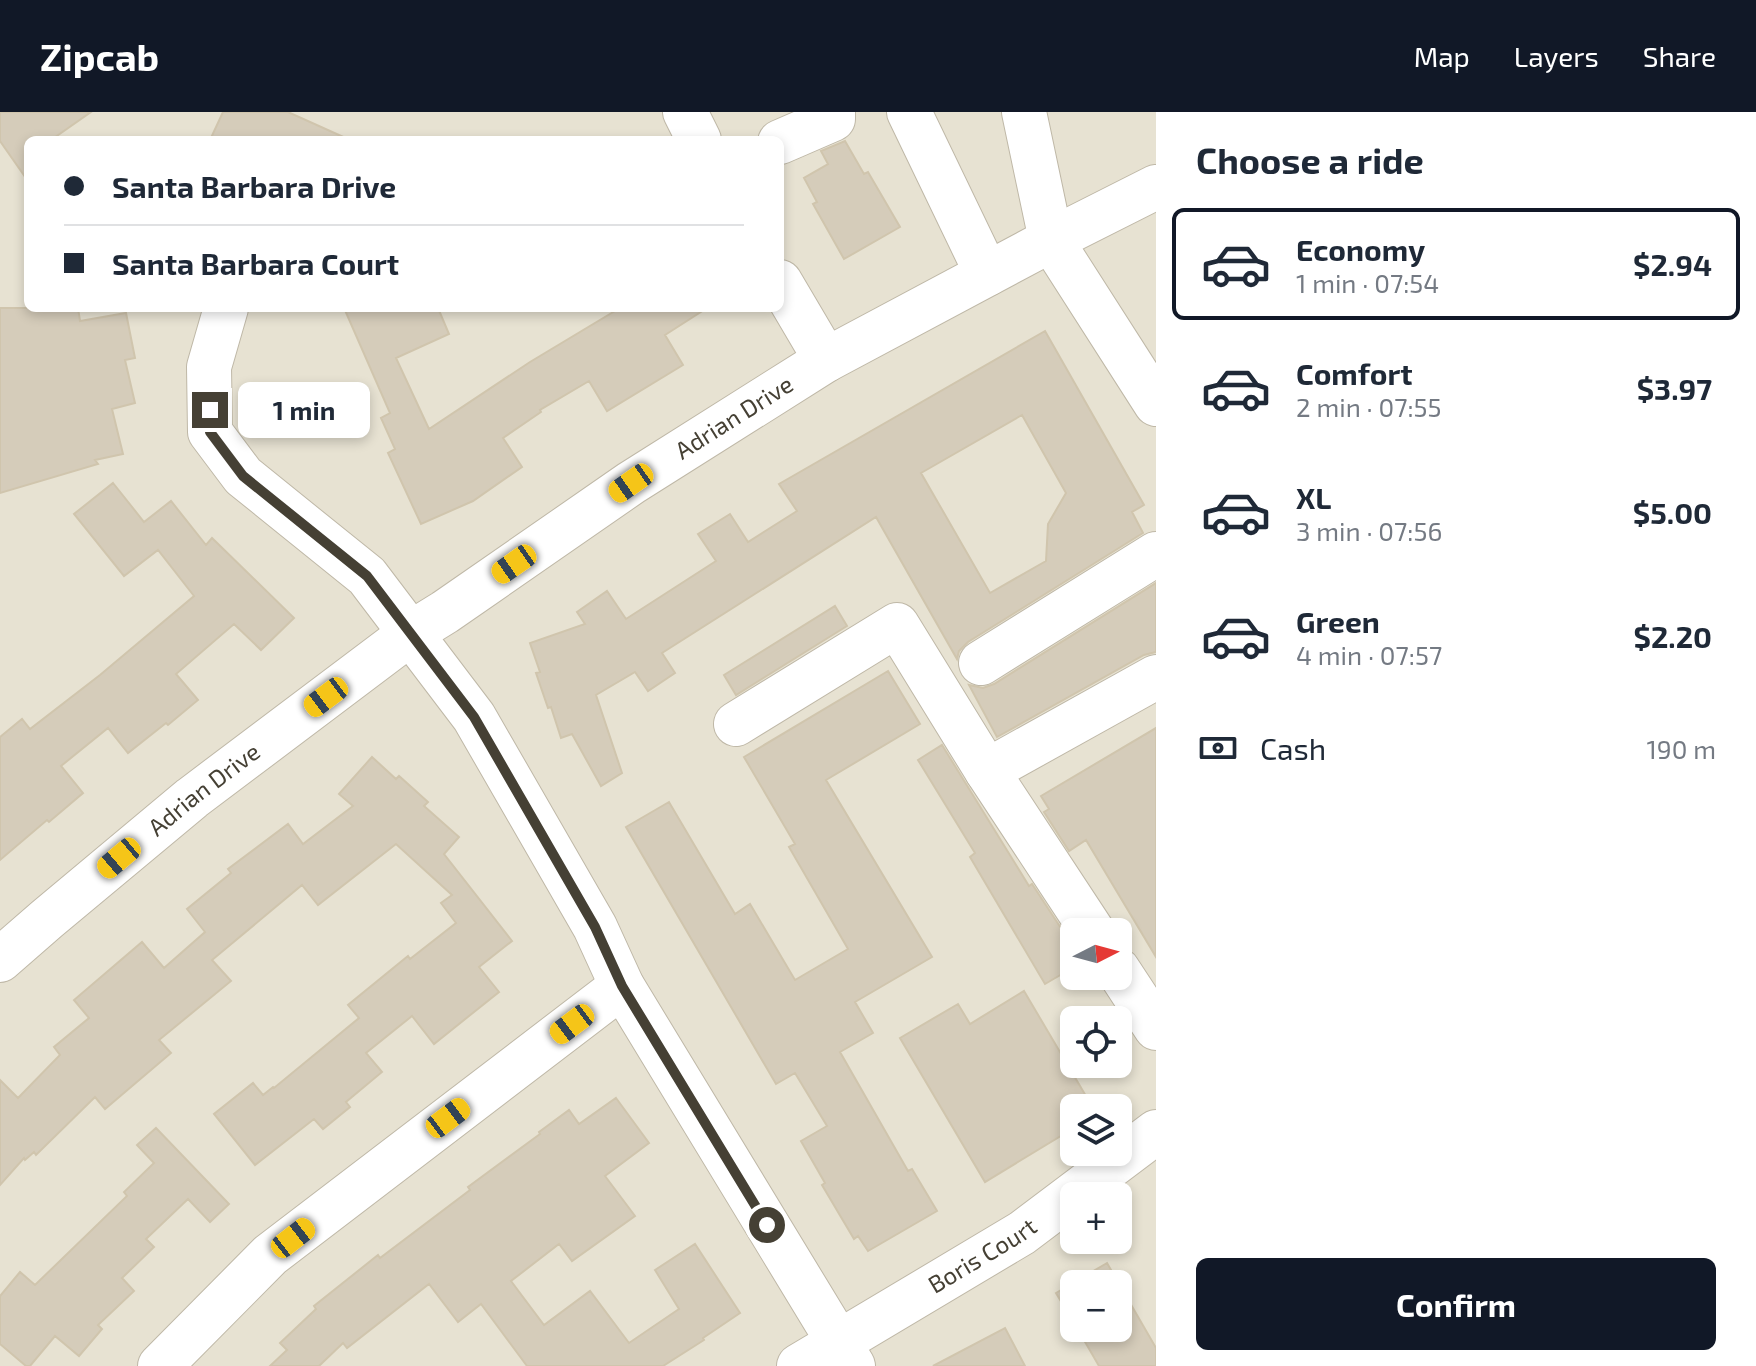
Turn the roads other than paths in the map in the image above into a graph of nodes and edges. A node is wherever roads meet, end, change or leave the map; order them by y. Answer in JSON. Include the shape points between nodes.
{"nodes":[{"id":1,"x":685,"y":112,"type":"edge"},
{"id":2,"x":909,"y":112,"type":"edge"},
{"id":3,"x":1024,"y":112,"type":"edge"},
{"id":4,"x":844,"y":114,"type":"edge"},
{"id":5,"x":697,"y":136,"type":"edge"},
{"id":6,"x":784,"y":140,"type":"edge"},
{"id":7,"x":1156,"y":187,"type":"edge"},
{"id":8,"x":1051,"y":240,"type":"junction"},
{"id":9,"x":987,"y":274,"type":"junction"},
{"id":10,"x":784,"y":289,"type":"edge"},
{"id":11,"x":225,"y":312,"type":"edge"},
{"id":12,"x":826,"y":360,"type":"junction"},
{"id":13,"x":1156,"y":404,"type":"edge"},
{"id":14,"x":1156,"y":554,"type":"edge"},
{"id":15,"x":411,"y":633,"type":"junction"},
{"id":16,"x":981,"y":663,"type":"dead end"},
{"id":17,"x":1156,"y":677,"type":"edge"},
{"id":18,"x":736,"y":724,"type":"dead end"},
{"id":19,"x":987,"y":771,"type":"junction"},
{"id":20,"x":1084,"y":918,"type":"edge"},
{"id":21,"x":0,"y":960,"type":"edge"},
{"id":22,"x":622,"y":986,"type":"junction"},
{"id":23,"x":1131,"y":990,"type":"edge"},
{"id":24,"x":1156,"y":1028,"type":"edge"},
{"id":25,"x":1156,"y":1132,"type":"edge"},
{"id":26,"x":846,"y":1354,"type":"edge"},
{"id":27,"x":160,"y":1366,"type":"edge"},
{"id":28,"x":799,"y":1366,"type":"edge"}],
"edges":[{"from":1,"to":5,"type":"street"},
{"from":2,"to":9,"type":"street"},
{"from":3,"to":8,"type":"street"},
{"from":4,"to":6,"type":"street"},
{"from":7,"to":8,"type":"street","name":"Adrian Drive"},
{"from":8,"to":9,"type":"street","name":"Adrian Drive"},
{"from":8,"to":13,"type":"street"},
{"from":9,"to":12,"type":"street","name":"Adrian Drive"},
{"from":10,"to":12,"type":"street"},
{"from":11,"to":15,"type":"street","via":[[209,367],[210,432],[243,476],[367,576]]},
{"from":12,"to":15,"type":"street","name":"Adrian Drive","via":[[631,483]]},
{"from":14,"to":16,"type":"street"},
{"from":15,"to":21,"type":"street","name":"Adrian Drive","via":[[192,798]]},
{"from":15,"to":22,"type":"street","via":[[474,717],[595,927]]},
{"from":17,"to":19,"type":"street"},
{"from":18,"to":19,"type":"street","via":[[897,625]]},
{"from":19,"to":20,"type":"street"},
{"from":22,"to":26,"type":"street"},
{"from":22,"to":27,"type":"street","via":[[270,1255]]},
{"from":23,"to":24,"type":"street"},
{"from":25,"to":26,"type":"street","name":"Boris Court","via":[[1022,1233]]},
{"from":26,"to":28,"type":"street","name":"Boris Court"}]}
